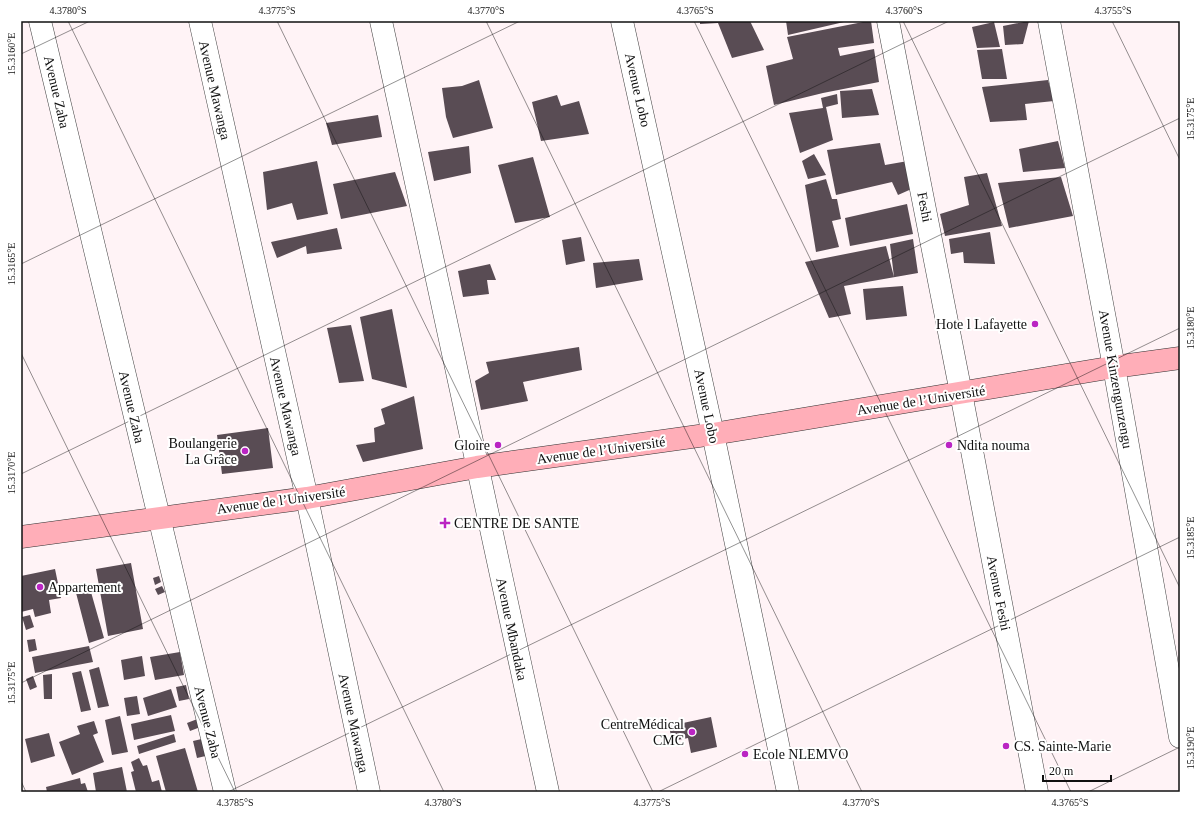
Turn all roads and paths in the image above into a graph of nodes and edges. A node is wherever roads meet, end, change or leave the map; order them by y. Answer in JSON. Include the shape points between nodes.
{"nodes":[{"id":1,"x":40,"y":21,"type":"edge"},
{"id":2,"x":200,"y":21,"type":"edge"},
{"id":3,"x":381,"y":21,"type":"edge"},
{"id":4,"x":622,"y":21,"type":"edge"},
{"id":5,"x":888,"y":21,"type":"edge"},
{"id":6,"x":1049,"y":21,"type":"edge"},
{"id":7,"x":1180,"y":358,"type":"edge"},
{"id":8,"x":1114,"y":367,"type":"junction"},
{"id":9,"x":961,"y":393,"type":"junction"},
{"id":10,"x":713,"y":434,"type":"junction"},
{"id":11,"x":477,"y":467,"type":"junction"},
{"id":12,"x":307,"y":498,"type":"junction"},
{"id":13,"x":159,"y":517,"type":"junction"},
{"id":14,"x":21,"y":537,"type":"edge"},
{"id":15,"x":1180,"y":737,"type":"edge"},
{"id":16,"x":226,"y":792,"type":"edge"},
{"id":17,"x":369,"y":792,"type":"edge"},
{"id":18,"x":548,"y":792,"type":"edge"},
{"id":19,"x":788,"y":792,"type":"edge"},
{"id":20,"x":1037,"y":792,"type":"edge"}],
"edges":[{"from":1,"to":13,"type":"street","name":"Avenue Zaba"},
{"from":2,"to":12,"type":"street","name":"Avenue Mawanga"},
{"from":3,"to":11,"type":"street"},
{"from":4,"to":10,"type":"street","name":"Avenue Lobo"},
{"from":5,"to":9,"type":"street","name":"Feshi"},
{"from":6,"to":8,"type":"street","name":"Avenue Kinzengunzengu"},
{"from":7,"to":8,"type":"main road","name":"Avenue de l’Université"},
{"from":8,"to":9,"type":"main road","name":"Avenue de l’Université"},
{"from":8,"to":15,"type":"street","name":"Avenue Kinzengunzengu"},
{"from":9,"to":10,"type":"main road","name":"Avenue de l’Université"},
{"from":9,"to":20,"type":"street","name":"Avenue Feshi"},
{"from":10,"to":11,"type":"main road","name":"Avenue de l’Université"},
{"from":10,"to":19,"type":"street","name":"Avenue Lobo"},
{"from":11,"to":12,"type":"main road","name":"Avenue de l’Université"},
{"from":11,"to":18,"type":"street","name":"Avenue Mbandaka"},
{"from":12,"to":13,"type":"main road","name":"Avenue de l’Université"},
{"from":12,"to":17,"type":"street","name":"Avenue Mawanga"},
{"from":13,"to":14,"type":"main road","name":"Avenue de l’Université"},
{"from":13,"to":16,"type":"street","name":"Avenue Zaba"}]}
